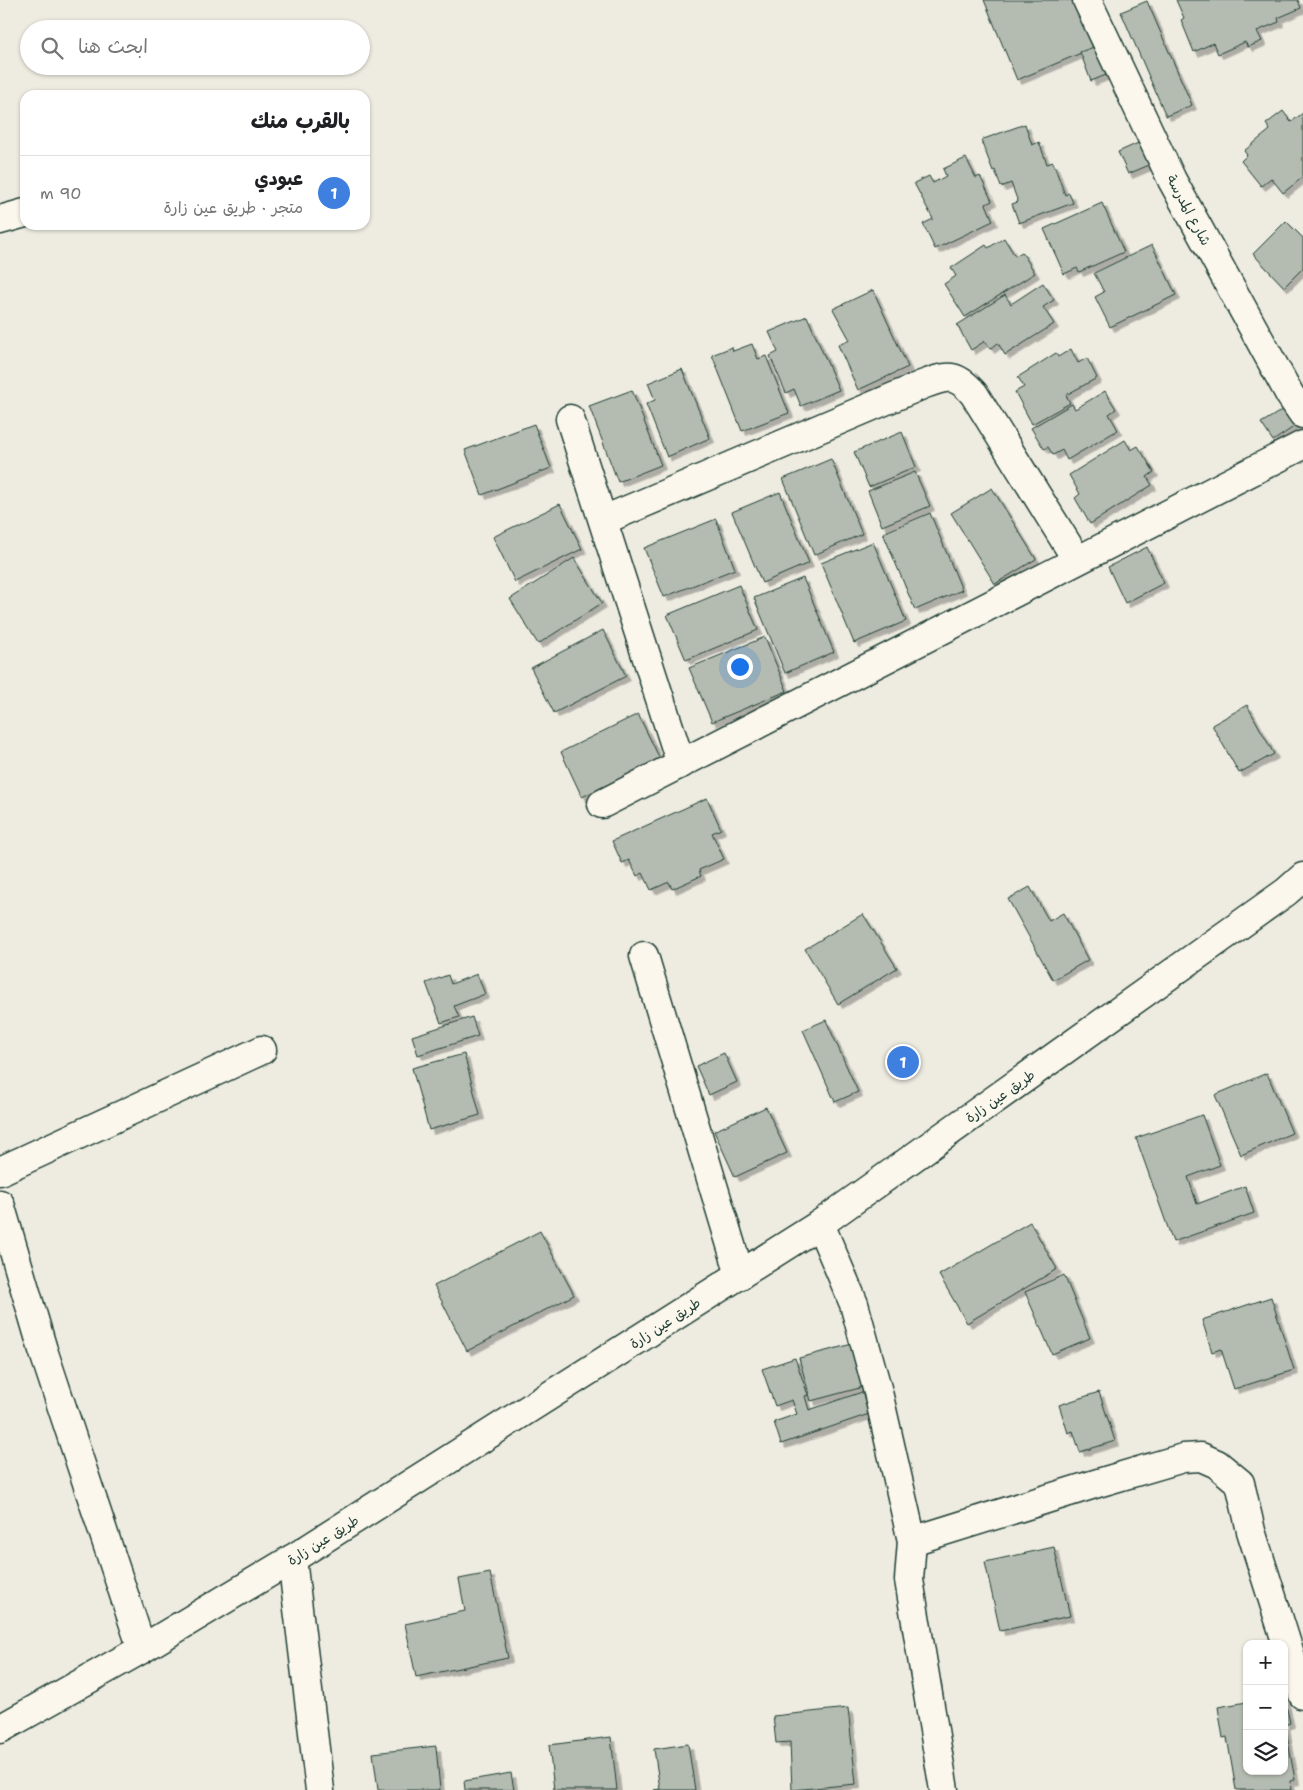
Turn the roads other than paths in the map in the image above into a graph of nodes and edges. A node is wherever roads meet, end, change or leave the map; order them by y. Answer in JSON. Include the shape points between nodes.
{"nodes":[{"id":1,"x":1087,"y":0,"type":"edge"},
{"id":2,"x":20,"y":214,"type":"edge"},
{"id":3,"x":0,"y":220,"type":"edge"},
{"id":4,"x":1299,"y":397,"type":"edge"},
{"id":5,"x":570,"y":419,"type":"dead end"},
{"id":6,"x":1303,"y":445,"type":"edge"},
{"id":7,"x":604,"y":520,"type":"junction"},
{"id":8,"x":1077,"y":560,"type":"junction"},
{"id":9,"x":681,"y":764,"type":"junction"},
{"id":10,"x":602,"y":804,"type":"dead end"},
{"id":11,"x":1303,"y":877,"type":"edge"},
{"id":12,"x":644,"y":956,"type":"dead end"},
{"id":13,"x":262,"y":1050,"type":"dead end"},
{"id":14,"x":0,"y":1171,"type":"edge"},
{"id":15,"x":0,"y":1204,"type":"edge"},
{"id":16,"x":820,"y":1224,"type":"junction"},
{"id":17,"x":740,"y":1275,"type":"junction"},
{"id":18,"x":912,"y":1541,"type":"junction"},
{"id":19,"x":292,"y":1559,"type":"junction"},
{"id":20,"x":142,"y":1648,"type":"junction"},
{"id":21,"x":1303,"y":1695,"type":"edge"},
{"id":22,"x":0,"y":1729,"type":"edge"},
{"id":23,"x":320,"y":1790,"type":"edge"},
{"id":24,"x":944,"y":1790,"type":"edge"}],
"edges":[{"from":1,"to":4,"type":"street","name":"شارع المدرسة","via":[[1172,180]]},
{"from":2,"to":3,"type":"street"},
{"from":5,"to":7,"type":"street"},
{"from":6,"to":8,"type":"street"},
{"from":7,"to":8,"type":"street","via":[[922,385],[954,377],[963,381],[974,394]]},
{"from":7,"to":9,"type":"street"},
{"from":8,"to":9,"type":"street"},
{"from":9,"to":10,"type":"street"},
{"from":11,"to":16,"type":"street","name":"طريق عين زارة"},
{"from":12,"to":17,"type":"street"},
{"from":13,"to":14,"type":"street"},
{"from":15,"to":20,"type":"street","via":[[44,1350]]},
{"from":16,"to":17,"type":"street","name":"طريق عين زارة"},
{"from":16,"to":18,"type":"street","via":[[854,1304]]},
{"from":17,"to":19,"type":"street","name":"طريق عين زارة"},
{"from":18,"to":21,"type":"street","via":[[1107,1480],[1183,1458],[1201,1457],[1217,1464],[1240,1483],[1251,1531]]},
{"from":18,"to":24,"type":"street","via":[[909,1580]]},
{"from":19,"to":20,"type":"street","name":"طريق عين زارة"},
{"from":19,"to":23,"type":"street"},
{"from":20,"to":22,"type":"street","name":"طريق عين زارة"}]}
